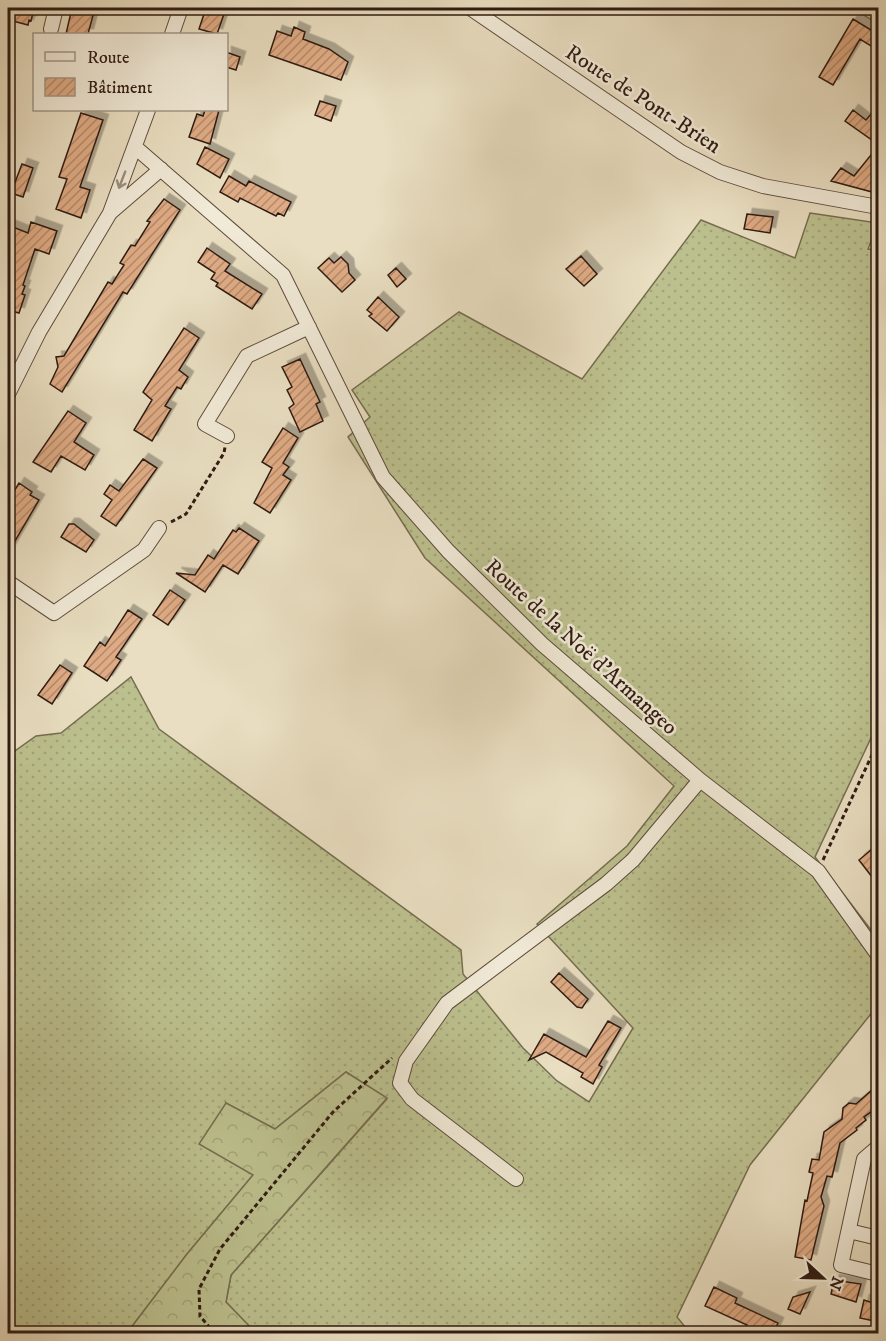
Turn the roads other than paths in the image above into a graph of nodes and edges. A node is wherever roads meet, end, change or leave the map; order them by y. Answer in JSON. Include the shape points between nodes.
{"nodes":[{"id":1,"x":56,"y":8,"type":"edge"},
{"id":2,"x":182,"y":8,"type":"edge"},
{"id":3,"x":470,"y":8,"type":"edge"},
{"id":4,"x":51,"y":29,"type":"dead end"},
{"id":5,"x":172,"y":33,"type":"edge"},
{"id":6,"x":148,"y":111,"type":"edge"},
{"id":7,"x":135,"y":147,"type":"junction"},
{"id":8,"x":161,"y":169,"type":"junction"},
{"id":9,"x":879,"y":207,"type":"edge"},
{"id":10,"x":110,"y":213,"type":"junction"},
{"id":11,"x":309,"y":327,"type":"junction"},
{"id":12,"x":8,"y":394,"type":"edge"},
{"id":13,"x":227,"y":436,"type":"road end"},
{"id":14,"x":159,"y":528,"type":"road end"},
{"id":15,"x":8,"y":582,"type":"edge"},
{"id":16,"x":700,"y":780,"type":"junction"},
{"id":17,"x":876,"y":946,"type":"edge"},
{"id":18,"x":879,"y":1147,"type":"edge"},
{"id":19,"x":516,"y":1179,"type":"dead end"},
{"id":20,"x":849,"y":1231,"type":"junction"},
{"id":21,"x":879,"y":1238,"type":"edge"},
{"id":22,"x":879,"y":1274,"type":"edge"}],
"edges":[{"from":1,"to":4,"type":"street"},
{"from":2,"to":5,"type":"street"},
{"from":3,"to":9,"type":"street","name":"Route de Pont-Brien","via":[[681,152],[720,172],[763,186]]},
{"from":6,"to":7,"type":"street"},
{"from":7,"to":8,"type":"street","name":"Route de la Noë d'Armangeo"},
{"from":7,"to":10,"type":"street","one_way":true},
{"from":8,"to":10,"type":"street"},
{"from":8,"to":11,"type":"street","name":"Route de la Noë d'Armangeo","via":[[283,275]]},
{"from":10,"to":12,"type":"street","via":[[39,332]]},
{"from":11,"to":13,"type":"street","via":[[247,356],[205,424]]},
{"from":11,"to":16,"type":"street","name":"Route de la Noë d'Armangeo","via":[[383,477],[448,551],[542,644]]},
{"from":14,"to":15,"type":"street","via":[[144,550],[54,613]]},
{"from":16,"to":17,"type":"street","name":"Route de la Noë d'Armangeo","via":[[818,871]]},
{"from":16,"to":19,"type":"street","via":[[633,860],[606,884],[447,1003],[406,1061],[400,1083],[411,1099]]},
{"from":18,"to":20,"type":"street","via":[[864,1159]]},
{"from":20,"to":21,"type":"street"},
{"from":20,"to":22,"type":"street","via":[[842,1265]]}]}
